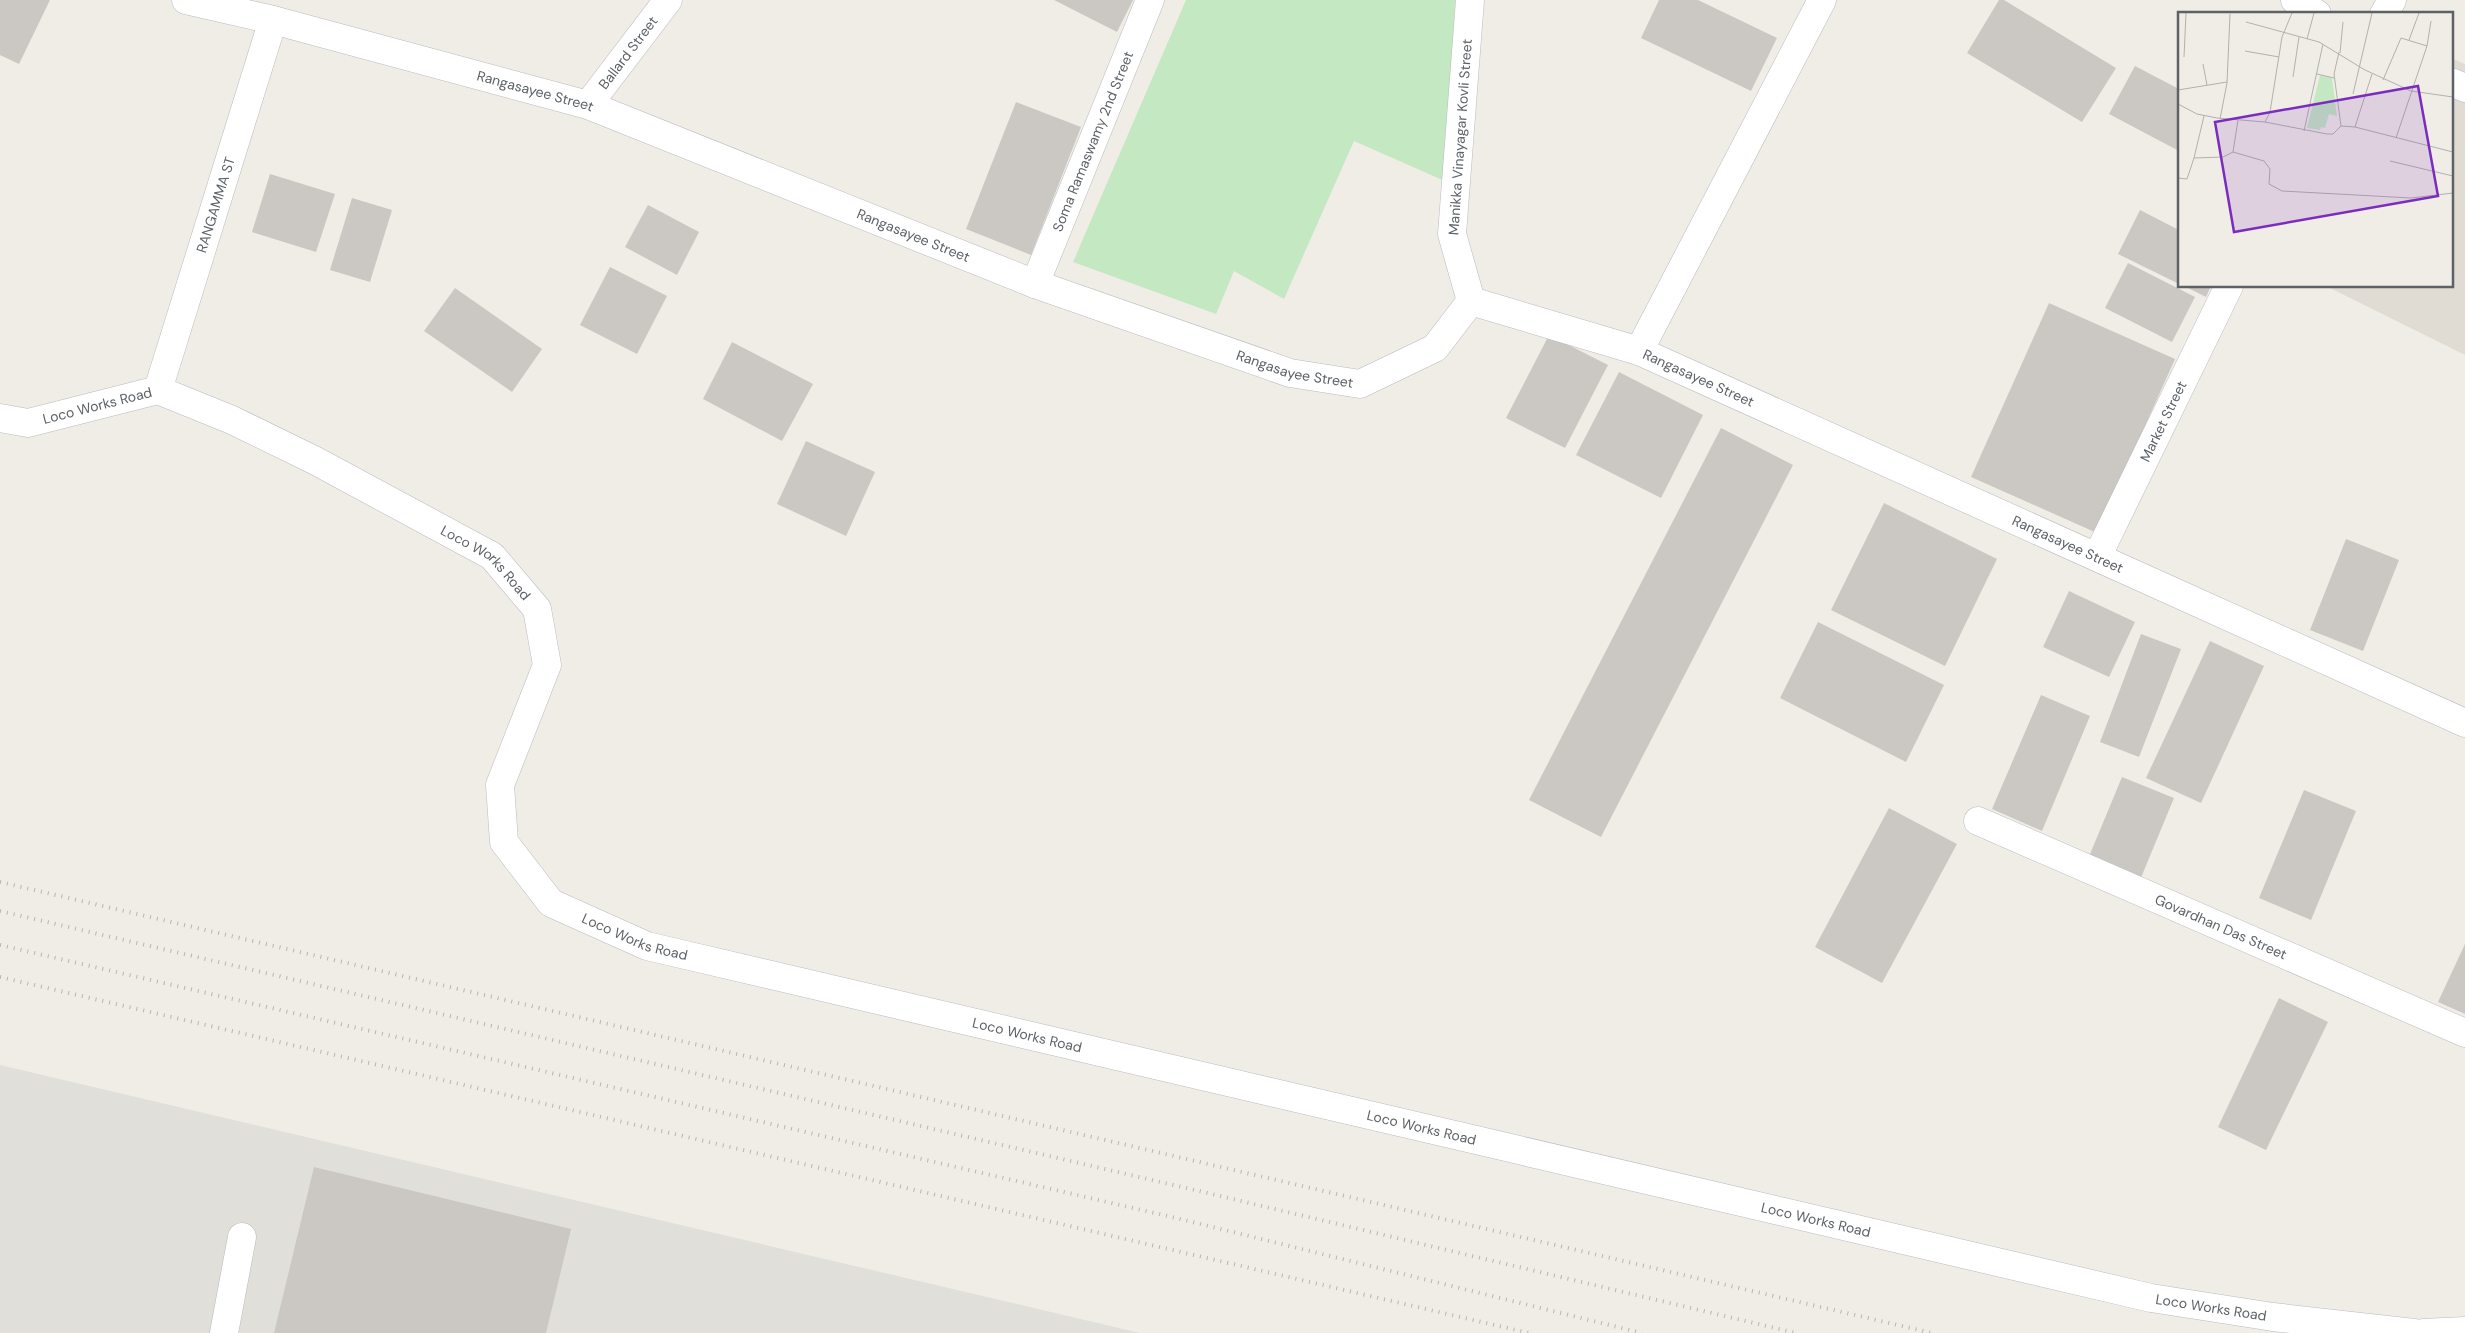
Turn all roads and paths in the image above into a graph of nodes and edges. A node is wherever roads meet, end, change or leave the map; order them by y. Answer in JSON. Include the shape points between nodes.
{"nodes":[{"id":1,"x":186,"y":0,"type":"edge"},
{"id":2,"x":668,"y":0,"type":"edge"},
{"id":3,"x":1150,"y":0,"type":"edge"},
{"id":4,"x":1470,"y":0,"type":"edge"},
{"id":5,"x":1822,"y":0,"type":"edge"},
{"id":6,"x":2295,"y":0,"type":"edge"},
{"id":7,"x":2392,"y":0,"type":"edge"},
{"id":8,"x":2314,"y":12,"type":"edge"},
{"id":9,"x":2385,"y":12,"type":"edge"},
{"id":10,"x":273,"y":20,"type":"junction"},
{"id":11,"x":2452,"y":82,"type":"edge"},
{"id":12,"x":2465,"y":88,"type":"edge"},
{"id":13,"x":588,"y":105,"type":"junction"},
{"id":14,"x":1035,"y":284,"type":"junction"},
{"id":15,"x":2228,"y":288,"type":"edge"},
{"id":16,"x":1471,"y":301,"type":"junction"},
{"id":17,"x":1639,"y":351,"type":"junction"},
{"id":18,"x":158,"y":390,"type":"junction"},
{"id":19,"x":0,"y":418,"type":"edge"},
{"id":20,"x":2098,"y":557,"type":"junction"},
{"id":21,"x":2465,"y":723,"type":"edge"},
{"id":22,"x":1978,"y":821,"type":"dead end"},
{"id":23,"x":2465,"y":1033,"type":"edge"},
{"id":24,"x":242,"y":1237,"type":"dead end"},
{"id":25,"x":2277,"y":1325,"type":"edge"},
{"id":26,"x":2465,"y":1331,"type":"edge"},
{"id":27,"x":224,"y":1333,"type":"edge"},
{"id":28,"x":2414,"y":1333,"type":"edge"},
{"id":29,"x":2423,"y":1333,"type":"edge"}],
"edges":[{"from":1,"to":10,"type":"street","name":"Rangasayee Street"},
{"from":2,"to":13,"type":"street","name":"Ballard Street"},
{"from":3,"to":14,"type":"street","name":"Soma Ramaswamy 2nd Street"},
{"from":4,"to":16,"type":"street","name":"Manikka Vinayagar Kovli Street","via":[[1452,234]]},
{"from":5,"to":17,"type":"street"},
{"from":6,"to":8,"type":"street"},
{"from":7,"to":9,"type":"street"},
{"from":10,"to":13,"type":"street","name":"Rangasayee Street"},
{"from":10,"to":18,"type":"street","name":"RANGAMMA ST"},
{"from":11,"to":12,"type":"street"},
{"from":13,"to":14,"type":"street","name":"Rangasayee Street"},
{"from":14,"to":16,"type":"street","name":"Rangasayee Street","via":[[1290,373],[1360,384],[1435,348]]},
{"from":15,"to":20,"type":"street","name":"Market Street"},
{"from":16,"to":17,"type":"street","name":"Rangasayee Street"},
{"from":17,"to":20,"type":"street","name":"Rangasayee Street"},
{"from":18,"to":19,"type":"street","name":"Loco Works Road","via":[[28,422]]},
{"from":18,"to":25,"type":"street","name":"Loco Works Road","via":[[232,420],[316,461],[492,556],[537,609],[547,665],[500,786],[504,842],[551,903],[647,946]]},
{"from":20,"to":21,"type":"street","name":"Rangasayee Street"},
{"from":22,"to":23,"type":"street","name":"Govardhan Das Street"},
{"from":24,"to":27,"type":"street"},
{"from":25,"to":28,"type":"street","name":"Loco Works Road"},
{"from":26,"to":29,"type":"street"}]}
